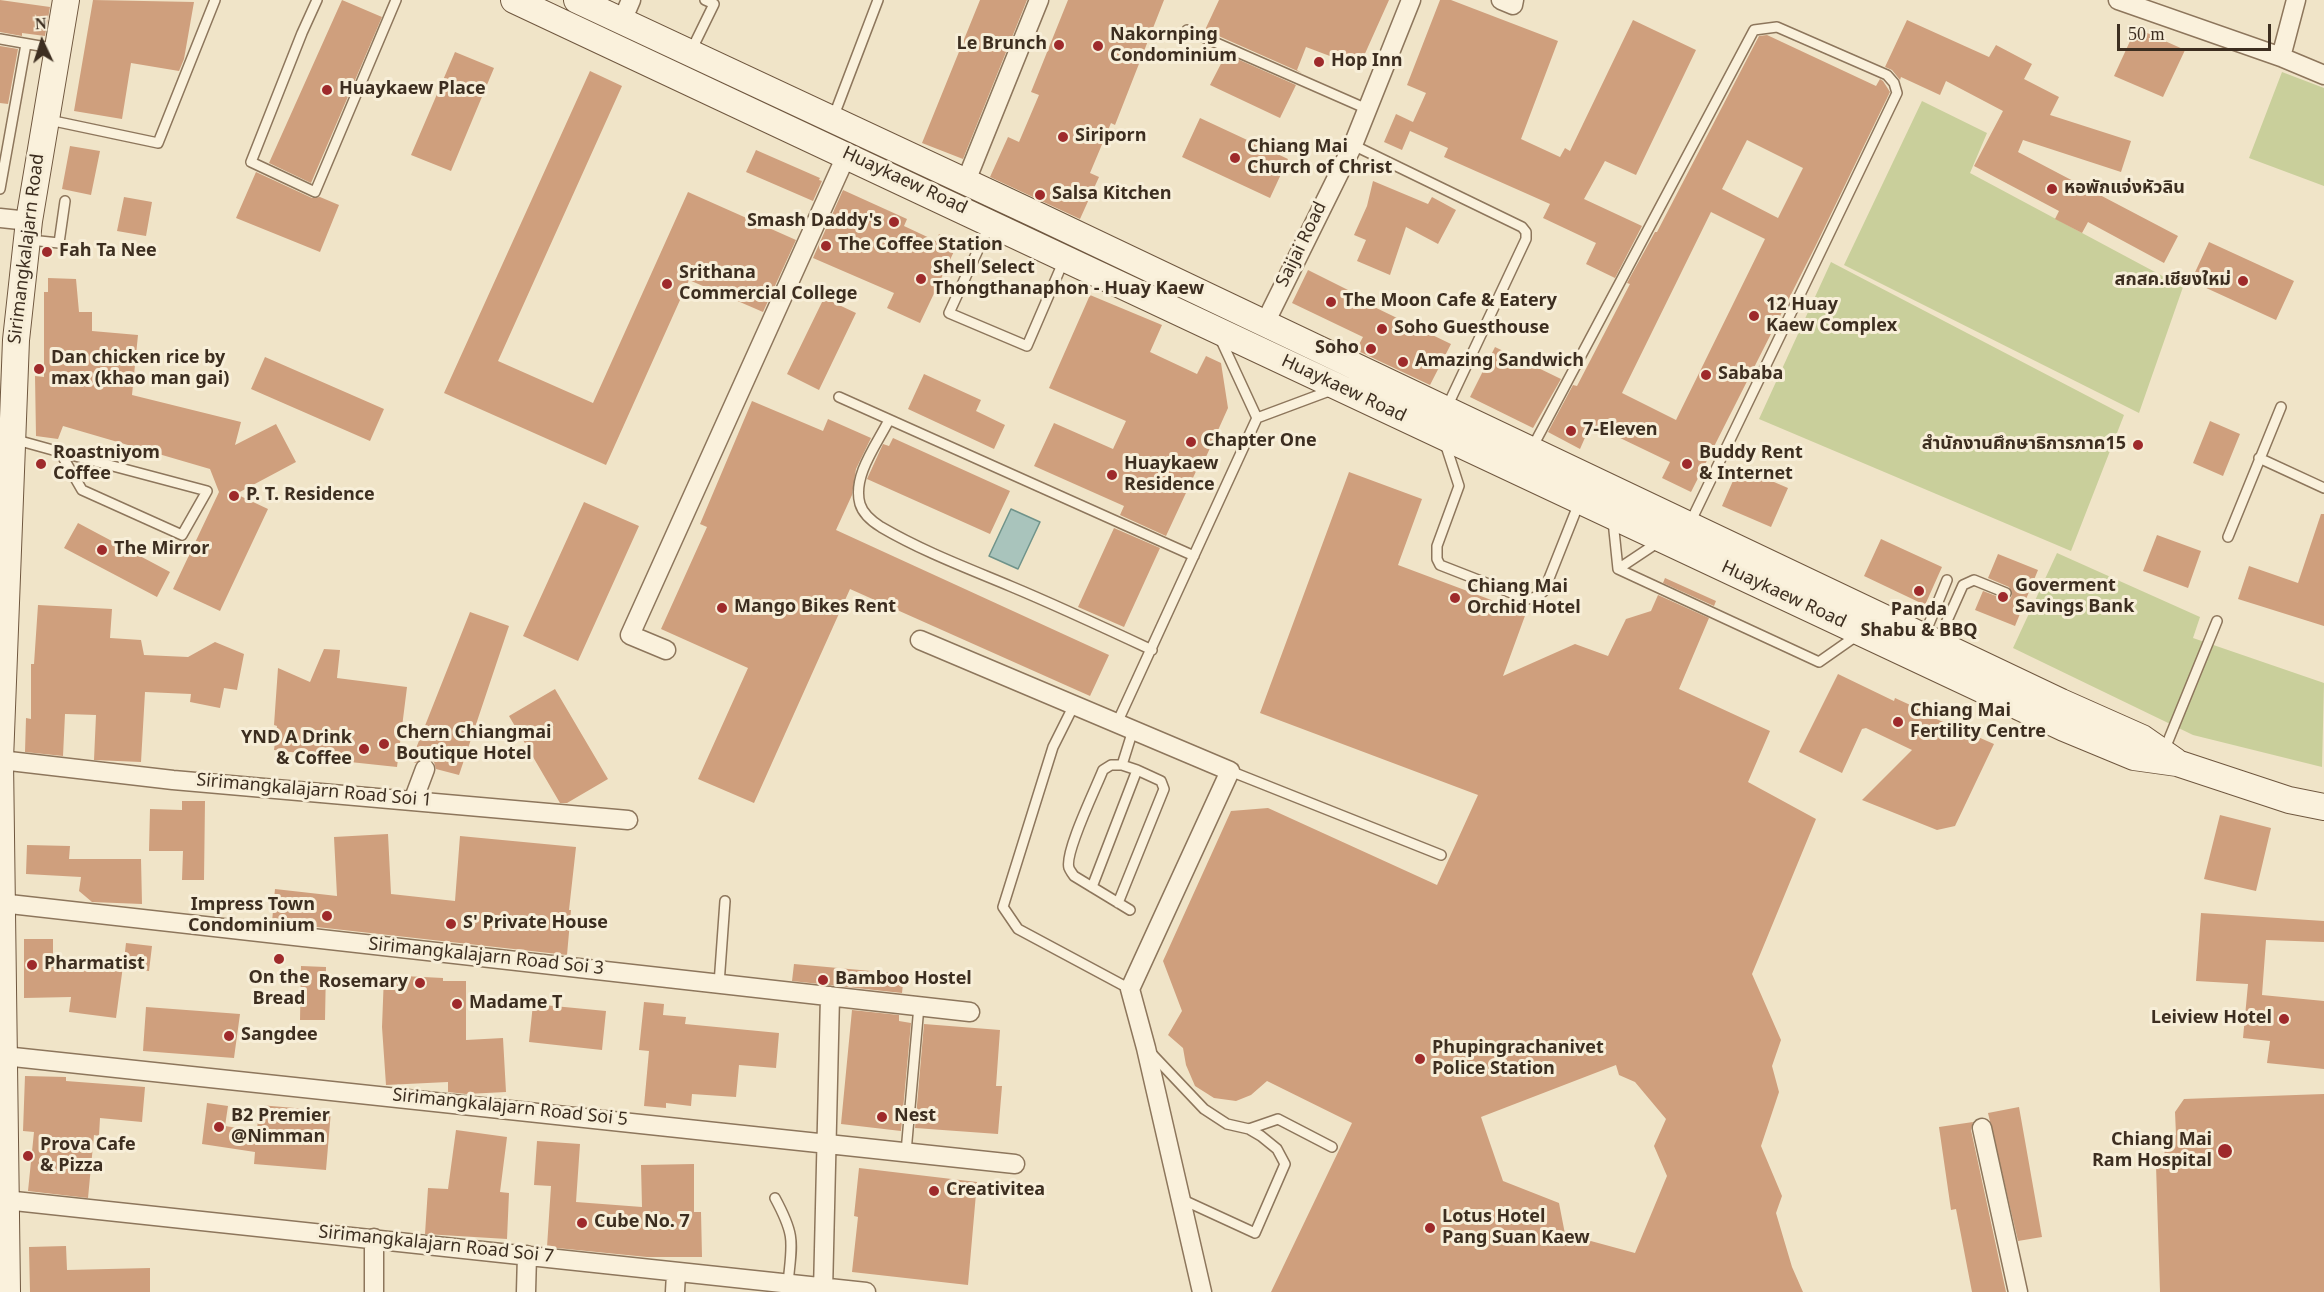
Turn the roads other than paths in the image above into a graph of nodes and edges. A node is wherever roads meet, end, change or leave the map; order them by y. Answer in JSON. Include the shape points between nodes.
{"nodes":[{"id":1,"x":64,"y":0,"type":"edge"},
{"id":2,"x":215,"y":0,"type":"edge"},
{"id":3,"x":317,"y":0,"type":"edge"},
{"id":4,"x":396,"y":0,"type":"edge"},
{"id":5,"x":514,"y":0,"type":"edge"},
{"id":6,"x":577,"y":0,"type":"edge"},
{"id":7,"x":705,"y":0,"type":"edge"},
{"id":8,"x":878,"y":0,"type":"edge"},
{"id":9,"x":1039,"y":0,"type":"edge"},
{"id":10,"x":1411,"y":0,"type":"edge"},
{"id":11,"x":2118,"y":0,"type":"edge"},
{"id":12,"x":2296,"y":0,"type":"edge"},
{"id":13,"x":627,"y":11,"type":"edge"},
{"id":14,"x":1187,"y":30,"type":"dead end"},
{"id":15,"x":0,"y":39,"type":"edge"},
{"id":16,"x":26,"y":44,"type":"junction"},
{"id":17,"x":58,"y":50,"type":"junction"},
{"id":18,"x":690,"y":53,"type":"junction"},
{"id":19,"x":2281,"y":57,"type":"junction"},
{"id":20,"x":2324,"y":75,"type":"edge"},
{"id":21,"x":1367,"y":109,"type":"junction"},
{"id":22,"x":45,"y":119,"type":"junction"},
{"id":23,"x":832,"y":119,"type":"junction"},
{"id":24,"x":1353,"y":145,"type":"junction"},
{"id":25,"x":846,"y":156,"type":"junction"},
{"id":26,"x":966,"y":181,"type":"junction"},
{"id":27,"x":0,"y":189,"type":"edge"},
{"id":28,"x":65,"y":201,"type":"dead end"},
{"id":29,"x":954,"y":205,"type":"junction"},
{"id":30,"x":0,"y":218,"type":"edge"},
{"id":31,"x":991,"y":222,"type":"junction"},
{"id":32,"x":28,"y":230,"type":"junction"},
{"id":33,"x":1065,"y":258,"type":"junction"},
{"id":34,"x":1265,"y":323,"type":"junction"},
{"id":35,"x":1216,"y":331,"type":"junction"},
{"id":36,"x":8,"y":339,"type":"edge"},
{"id":37,"x":1337,"y":388,"type":"junction"},
{"id":38,"x":839,"y":397,"type":"dead end"},
{"id":39,"x":2281,"y":407,"type":"dead end"},
{"id":40,"x":1446,"y":409,"type":"junction"},
{"id":41,"x":1257,"y":418,"type":"junction"},
{"id":42,"x":889,"y":420,"type":"junction"},
{"id":43,"x":1443,"y":437,"type":"junction"},
{"id":44,"x":12,"y":439,"type":"junction"},
{"id":45,"x":1531,"y":450,"type":"junction"},
{"id":46,"x":60,"y":452,"type":"junction"},
{"id":47,"x":2259,"y":458,"type":"junction"},
{"id":48,"x":2324,"y":488,"type":"edge"},
{"id":49,"x":1580,"y":501,"type":"junction"},
{"id":50,"x":1612,"y":516,"type":"junction"},
{"id":51,"x":1689,"y":525,"type":"junction"},
{"id":52,"x":2228,"y":537,"type":"dead end"},
{"id":53,"x":1662,"y":540,"type":"junction"},
{"id":54,"x":3,"y":550,"type":"edge"},
{"id":55,"x":1194,"y":556,"type":"junction"},
{"id":56,"x":1618,"y":569,"type":"junction"},
{"id":57,"x":1947,"y":580,"type":"dead end"},
{"id":58,"x":2006,"y":593,"type":"dead end"},
{"id":59,"x":2217,"y":621,"type":"dead end"},
{"id":60,"x":1861,"y":633,"type":"junction"},
{"id":61,"x":920,"y":640,"type":"dead end"},
{"id":62,"x":1930,"y":640,"type":"junction"},
{"id":63,"x":666,"y":650,"type":"dead end"},
{"id":64,"x":1152,"y":650,"type":"junction"},
{"id":65,"x":1073,"y":706,"type":"junction"},
{"id":66,"x":1125,"y":727,"type":"junction"},
{"id":67,"x":2170,"y":758,"type":"junction"},
{"id":68,"x":0,"y":760,"type":"edge"},
{"id":69,"x":1122,"y":765,"type":"junction"},
{"id":70,"x":426,"y":769,"type":"dead end"},
{"id":71,"x":1137,"y":771,"type":"junction"},
{"id":72,"x":1230,"y":771,"type":"junction"},
{"id":73,"x":413,"y":801,"type":"junction"},
{"id":74,"x":2324,"y":807,"type":"edge"},
{"id":75,"x":628,"y":820,"type":"dead end"},
{"id":76,"x":1441,"y":855,"type":"dead end"},
{"id":77,"x":2,"y":869,"type":"edge"},
{"id":78,"x":1092,"y":887,"type":"junction"},
{"id":79,"x":725,"y":901,"type":"dead end"},
{"id":80,"x":1118,"y":903,"type":"junction"},
{"id":81,"x":1,"y":904,"type":"edge"},
{"id":82,"x":1130,"y":910,"type":"dead end"},
{"id":83,"x":719,"y":984,"type":"junction"},
{"id":84,"x":1130,"y":989,"type":"junction"},
{"id":85,"x":830,"y":996,"type":"junction"},
{"id":86,"x":919,"y":1006,"type":"junction"},
{"id":87,"x":970,"y":1012,"type":"dead end"},
{"id":88,"x":1146,"y":1048,"type":"junction"},
{"id":89,"x":4,"y":1056,"type":"junction"},
{"id":90,"x":1982,"y":1128,"type":"dead end"},
{"id":91,"x":1249,"y":1129,"type":"junction"},
{"id":92,"x":826,"y":1143,"type":"junction"},
{"id":93,"x":1332,"y":1148,"type":"dead end"},
{"id":94,"x":906,"y":1152,"type":"junction"},
{"id":95,"x":1015,"y":1164,"type":"dead end"},
{"id":96,"x":3,"y":1188,"type":"edge"},
{"id":97,"x":775,"y":1198,"type":"dead end"},
{"id":98,"x":1181,"y":1199,"type":"junction"},
{"id":99,"x":374,"y":1238,"type":"junction"},
{"id":100,"x":527,"y":1256,"type":"junction"},
{"id":101,"x":676,"y":1273,"type":"junction"},
{"id":102,"x":788,"y":1283,"type":"junction"},
{"id":103,"x":823,"y":1290,"type":"edge"},
{"id":104,"x":8,"y":1292,"type":"edge"},
{"id":105,"x":374,"y":1292,"type":"edge"},
{"id":106,"x":526,"y":1292,"type":"edge"},
{"id":107,"x":675,"y":1292,"type":"edge"},
{"id":108,"x":866,"y":1292,"type":"edge"},
{"id":109,"x":1202,"y":1292,"type":"edge"},
{"id":110,"x":2018,"y":1292,"type":"edge"}],
"edges":[{"from":1,"to":17,"type":"main road","name":"Sirimangkalajarn Road"},
{"from":2,"to":22,"type":"lane","via":[[158,142]]},
{"from":3,"to":4,"type":"lane","via":[[251,162],[315,192]]},
{"from":5,"to":25,"type":"main road","name":"Huaykaew Road"},
{"from":6,"to":13,"type":"main road","name":"Huaykaew Road"},
{"from":7,"to":18,"type":"lane","via":[[714,4]]},
{"from":8,"to":23,"type":"lane"},
{"from":9,"to":26,"type":"street"},
{"from":10,"to":21,"type":"street","name":"Saijai Road"},
{"from":11,"to":19,"type":"street"},
{"from":12,"to":19,"type":"street"},
{"from":13,"to":18,"type":"main road","name":"Huaykaew Road"},
{"from":14,"to":21,"type":"lane"},
{"from":15,"to":16,"type":"lane"},
{"from":16,"to":17,"type":"lane"},
{"from":16,"to":27,"type":"lane"},
{"from":17,"to":22,"type":"main road","name":"Sirimangkalajarn Road"},
{"from":18,"to":23,"type":"main road","name":"Huaykaew Road"},
{"from":19,"to":20,"type":"street"},
{"from":21,"to":24,"type":"street","name":"Saijai Road"},
{"from":22,"to":32,"type":"main road","name":"Sirimangkalajarn Road"},
{"from":23,"to":26,"type":"main road","name":"Huaykaew Road"},
{"from":24,"to":34,"type":"street","name":"Saijai Road"},
{"from":24,"to":40,"type":"lane","via":[[1526,232]]},
{"from":25,"to":29,"type":"main road","name":"Huaykaew Road"},
{"from":25,"to":63,"type":"street","via":[[630,634]]},
{"from":26,"to":29,"type":"main road"},
{"from":26,"to":34,"type":"main road","name":"Huaykaew Road"},
{"from":28,"to":32,"type":"lane","via":[[59,243]]},
{"from":29,"to":31,"type":"main road","name":"Huaykaew Road"},
{"from":30,"to":32,"type":"street"},
{"from":31,"to":33,"type":"main road","name":"Huaykaew Road"},
{"from":31,"to":33,"type":"lane","via":[[949,313],[1027,346]]},
{"from":32,"to":36,"type":"main road","name":"Sirimangkalajarn Road"},
{"from":33,"to":35,"type":"main road","name":"Huaykaew Road"},
{"from":34,"to":40,"type":"main road","name":"Huaykaew Road"},
{"from":35,"to":37,"type":"main road","name":"Huaykaew Road"},
{"from":35,"to":41,"type":"lane"},
{"from":36,"to":44,"type":"main road","name":"Sirimangkalajarn Road"},
{"from":37,"to":41,"type":"lane"},
{"from":37,"to":43,"type":"main road","name":"Huaykaew Road"},
{"from":38,"to":42,"type":"lane"},
{"from":39,"to":47,"type":"lane"},
{"from":40,"to":45,"type":"main road","name":"Huaykaew Road"},
{"from":41,"to":55,"type":"lane"},
{"from":42,"to":55,"type":"lane"},
{"from":42,"to":64,"type":"lane","via":[[859,484],[860,504],[866,515],[921,548]]},
{"from":43,"to":49,"type":"main road","name":"Huaykaew Road"},
{"from":43,"to":49,"type":"lane","via":[[1459,486],[1437,546],[1440,565],[1527,598],[1537,597],[1544,591]]},
{"from":44,"to":46,"type":"lane"},
{"from":44,"to":54,"type":"main road","name":"Sirimangkalajarn Road"},
{"from":45,"to":51,"type":"main road","name":"Huaykaew Road"},
{"from":45,"to":51,"type":"lane","via":[[1754,30],[1777,27],[1887,75],[1897,93]]},
{"from":46,"to":46,"type":"lane","via":[[105,464],[207,491],[182,535],[82,489]]},
{"from":47,"to":48,"type":"lane"},
{"from":47,"to":52,"type":"lane"},
{"from":49,"to":50,"type":"main road","name":"Huaykaew Road"},
{"from":50,"to":53,"type":"main road","name":"Huaykaew Road"},
{"from":50,"to":56,"type":"lane"},
{"from":51,"to":62,"type":"main road","name":"Huaykaew Road"},
{"from":53,"to":56,"type":"lane"},
{"from":53,"to":60,"type":"main road","name":"Huaykaew Road"},
{"from":54,"to":68,"type":"main road","name":"Sirimangkalajarn Road"},
{"from":55,"to":64,"type":"lane"},
{"from":56,"to":60,"type":"lane","via":[[1819,662]]},
{"from":57,"to":62,"type":"lane"},
{"from":58,"to":62,"type":"lane","via":[[1974,580],[1963,585]]},
{"from":59,"to":67,"type":"lane"},
{"from":60,"to":67,"type":"main road","name":"Huaykaew Road","via":[[2134,757]]},
{"from":61,"to":65,"type":"street"},
{"from":62,"to":67,"type":"main road","name":"Huaykaew Road","via":[[2142,738]]},
{"from":64,"to":66,"type":"lane"},
{"from":65,"to":66,"type":"street"},
{"from":65,"to":84,"type":"lane","via":[[1053,747],[1003,907],[1018,929]]},
{"from":66,"to":69,"type":"lane"},
{"from":66,"to":72,"type":"street"},
{"from":67,"to":74,"type":"main road","name":"Huaykaew Road","via":[[2289,800]]},
{"from":68,"to":73,"type":"street","name":"Sirimangkalajarn Road Soi 1"},
{"from":68,"to":77,"type":"main road","name":"Sirimangkalajarn Road"},
{"from":69,"to":71,"type":"lane"},
{"from":69,"to":78,"type":"lane","via":[[1103,770],[1071,851],[1069,869]]},
{"from":70,"to":73,"type":"street"},
{"from":71,"to":78,"type":"lane"},
{"from":71,"to":80,"type":"lane","via":[[1161,781],[1164,789]]},
{"from":72,"to":76,"type":"lane"},
{"from":72,"to":84,"type":"street"},
{"from":73,"to":75,"type":"street","name":"Sirimangkalajarn Road Soi 1"},
{"from":77,"to":81,"type":"main road","name":"Sirimangkalajarn Road"},
{"from":78,"to":80,"type":"lane"},
{"from":79,"to":83,"type":"lane"},
{"from":80,"to":82,"type":"lane"},
{"from":81,"to":83,"type":"street","name":"Sirimangkalajarn Road Soi 3"},
{"from":81,"to":89,"type":"main road","name":"Sirimangkalajarn Road"},
{"from":83,"to":85,"type":"street","name":"Sirimangkalajarn Road Soi 3"},
{"from":84,"to":88,"type":"street"},
{"from":85,"to":86,"type":"street","name":"Sirimangkalajarn Road Soi 3"},
{"from":85,"to":92,"type":"street"},
{"from":86,"to":87,"type":"street","name":"Sirimangkalajarn Road Soi 3"},
{"from":86,"to":94,"type":"lane"},
{"from":88,"to":91,"type":"lane","via":[[1204,1109],[1227,1124]]},
{"from":88,"to":98,"type":"street"},
{"from":89,"to":92,"type":"street","name":"Sirimangkalajarn Road Soi 5"},
{"from":89,"to":96,"type":"main road","name":"Sirimangkalajarn Road"},
{"from":90,"to":110,"type":"street"},
{"from":91,"to":93,"type":"lane","via":[[1278,1119]]},
{"from":91,"to":98,"type":"lane","via":[[1272,1144],[1286,1164],[1256,1233]]},
{"from":92,"to":94,"type":"street","name":"Sirimangkalajarn Road Soi 5"},
{"from":92,"to":103,"type":"street"},
{"from":94,"to":95,"type":"street","name":"Sirimangkalajarn Road Soi 5"},
{"from":96,"to":99,"type":"street","name":"Sirimangkalajarn Road Soi 7"},
{"from":96,"to":104,"type":"main road","name":"Sirimangkalajarn Road"},
{"from":97,"to":102,"type":"lane","via":[[792,1240]]},
{"from":98,"to":109,"type":"street"},
{"from":99,"to":100,"type":"street","name":"Sirimangkalajarn Road Soi 7"},
{"from":99,"to":105,"type":"street"},
{"from":100,"to":101,"type":"street","name":"Sirimangkalajarn Road Soi 7"},
{"from":100,"to":106,"type":"street"},
{"from":101,"to":102,"type":"street","name":"Sirimangkalajarn Road Soi 7"},
{"from":101,"to":107,"type":"street"},
{"from":102,"to":103,"type":"street","name":"Sirimangkalajarn Road Soi 7"},
{"from":103,"to":108,"type":"street","name":"Sirimangkalajarn Road Soi 7"}]}
